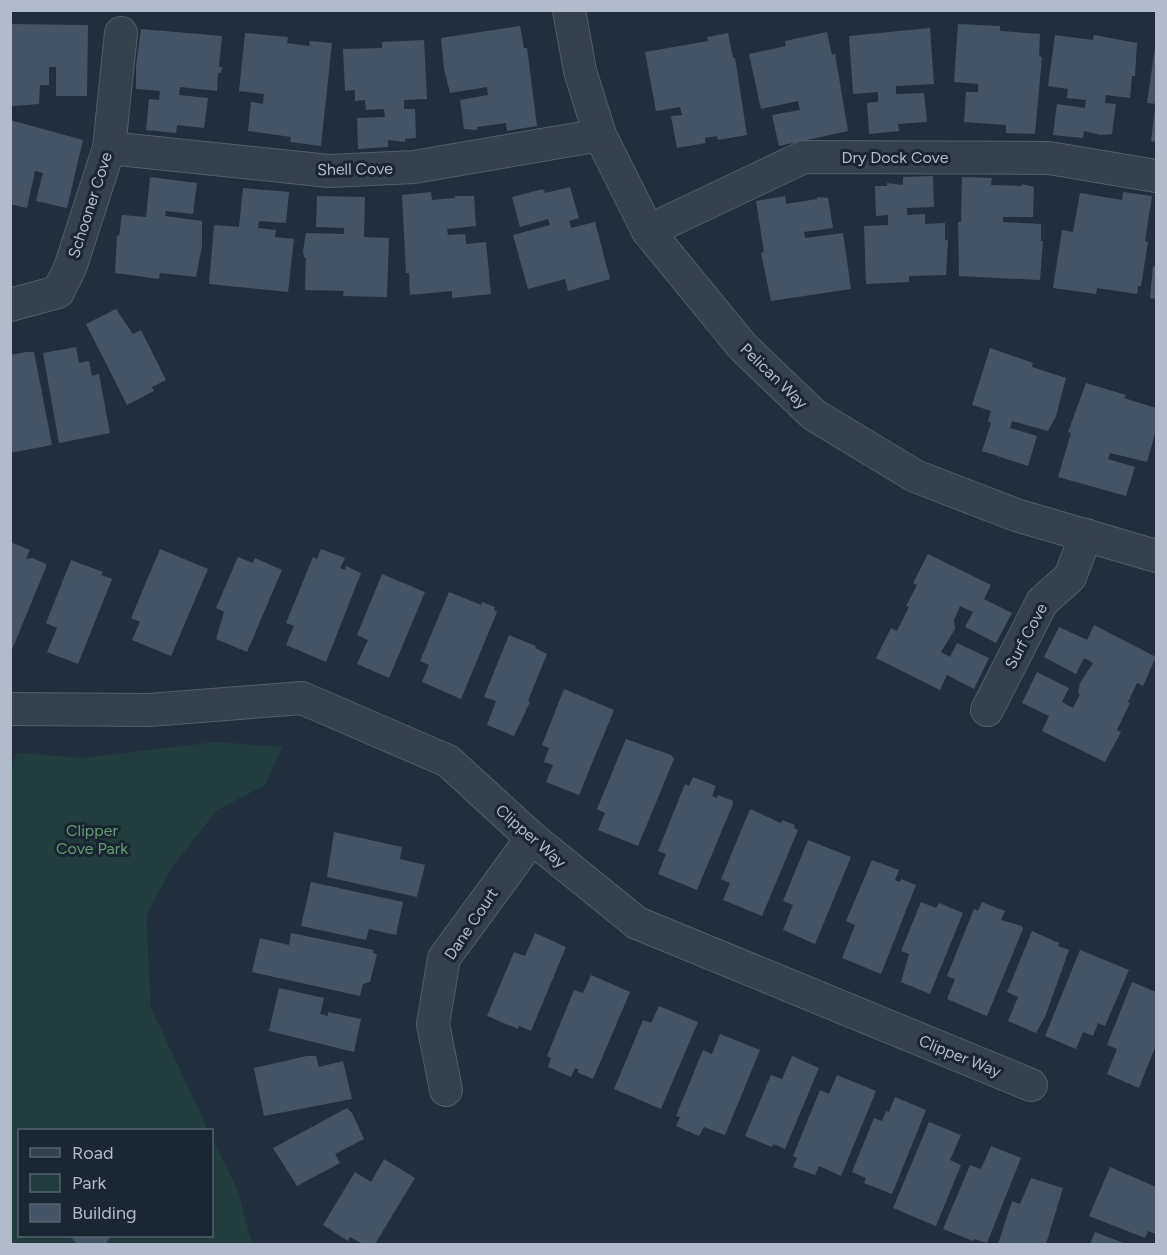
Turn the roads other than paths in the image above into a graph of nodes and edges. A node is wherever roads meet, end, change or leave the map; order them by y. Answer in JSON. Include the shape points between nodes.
{"nodes":[{"id":1,"x":569,"y":10,"type":"edge"},
{"id":2,"x":122,"y":33,"type":"dead end"},
{"id":3,"x":600,"y":135,"type":"junction"},
{"id":4,"x":109,"y":148,"type":"junction"},
{"id":5,"x":1156,"y":176,"type":"edge"},
{"id":6,"x":648,"y":231,"type":"junction"},
{"id":7,"x":10,"y":305,"type":"edge"},
{"id":8,"x":1086,"y":535,"type":"junction"},
{"id":9,"x":1156,"y":556,"type":"edge"},
{"id":10,"x":10,"y":709,"type":"edge"},
{"id":11,"x":987,"y":710,"type":"dead end"},
{"id":12,"x":532,"y":838,"type":"junction"},
{"id":13,"x":1031,"y":1085,"type":"dead end"},
{"id":14,"x":446,"y":1090,"type":"dead end"}],
"edges":[{"from":1,"to":3,"type":"street","name":"Pelican Way","via":[[580,71]]},
{"from":2,"to":4,"type":"street","name":"Schooner Cove"},
{"from":3,"to":4,"type":"street","name":"Shell Cove","via":[[414,167],[329,171]]},
{"from":3,"to":6,"type":"street","name":"Pelican Way"},
{"from":4,"to":7,"type":"street","name":"Schooner Cove","via":[[70,268],[58,292]]},
{"from":5,"to":6,"type":"street","name":"Dry Dock Cove","via":[[1049,158],[804,157]]},
{"from":6,"to":8,"type":"street","name":"Pelican Way","via":[[743,347],[814,415],[915,476],[1016,515]]},
{"from":8,"to":9,"type":"street","name":"Pelican Way"},
{"from":8,"to":11,"type":"street","name":"Surf Cove","via":[[1070,577],[1042,602]]},
{"from":10,"to":12,"type":"street","name":"Clipper Way","via":[[149,710],[302,698],[448,761]]},
{"from":12,"to":13,"type":"street","name":"Clipper Way","via":[[637,923]]},
{"from":12,"to":14,"type":"street","name":"Dane Court","via":[[444,958],[433,1024]]}]}
